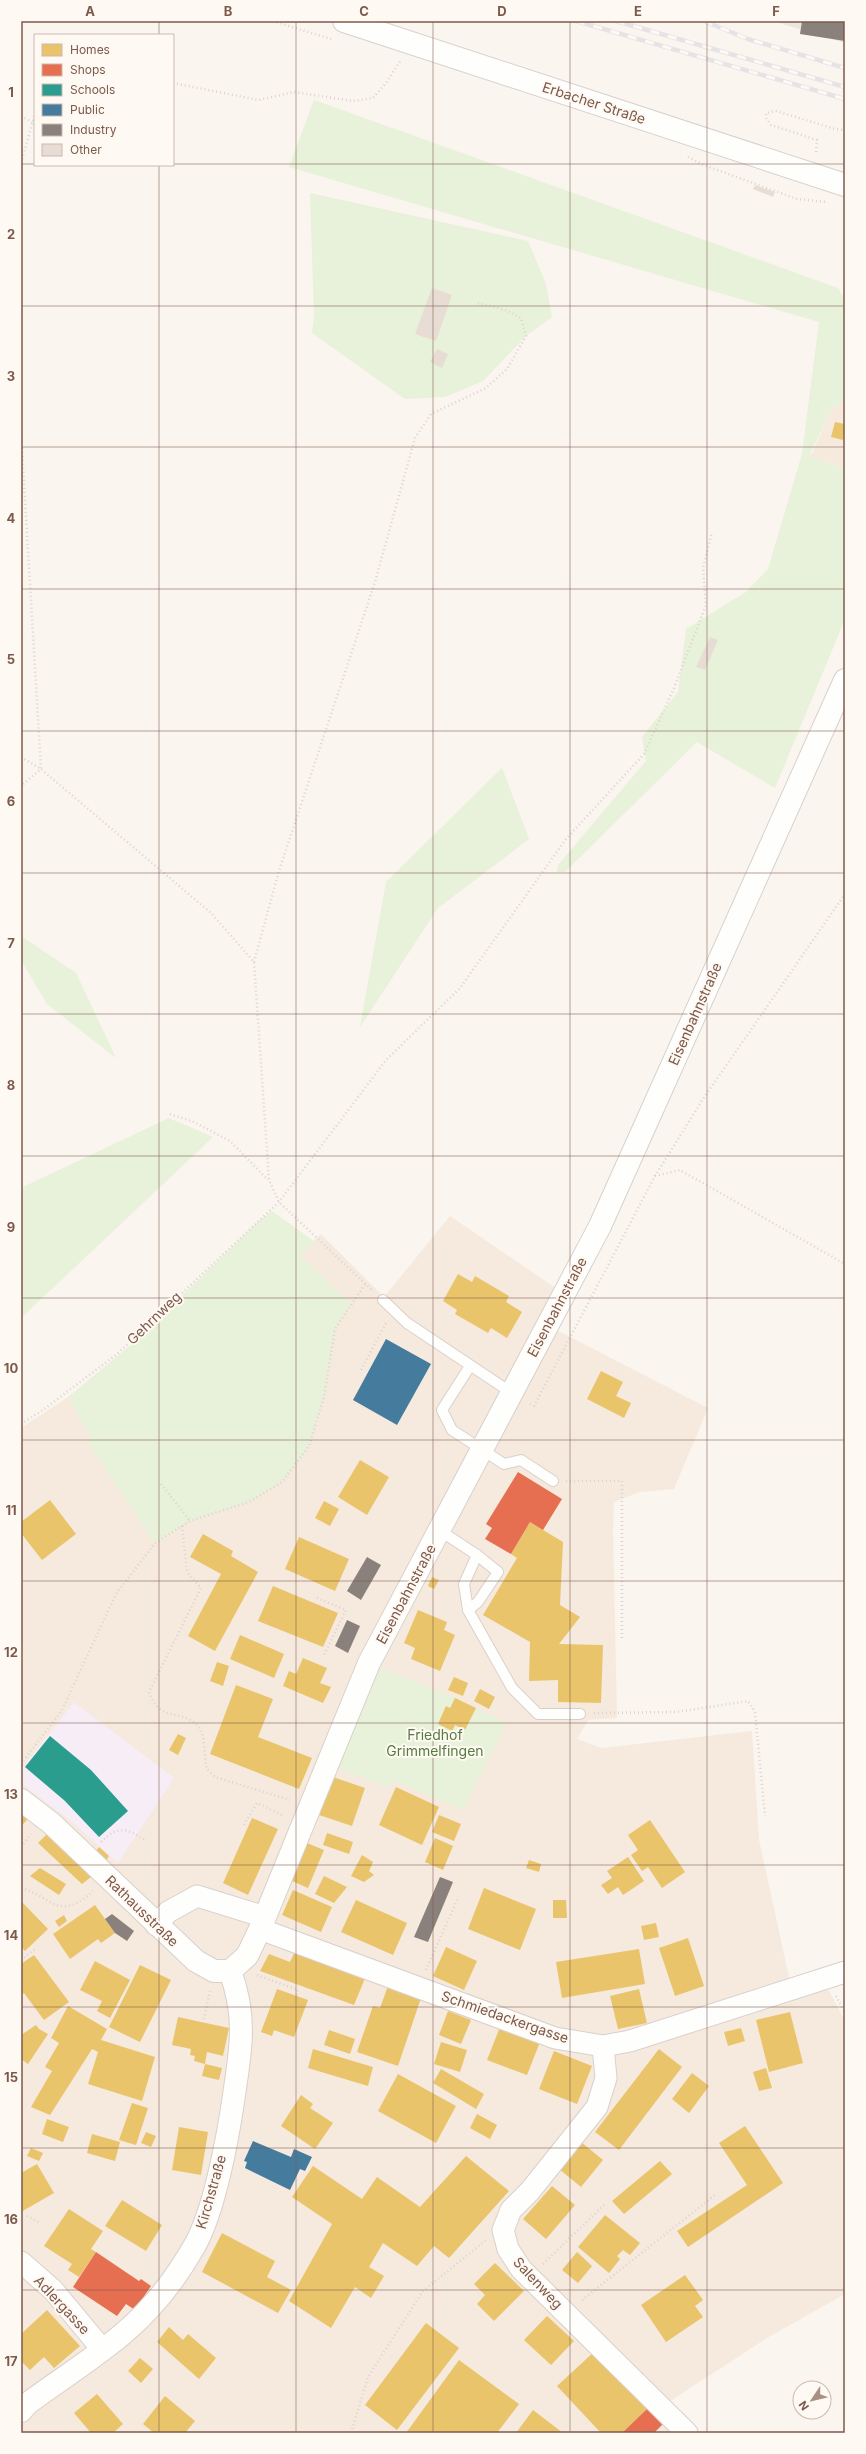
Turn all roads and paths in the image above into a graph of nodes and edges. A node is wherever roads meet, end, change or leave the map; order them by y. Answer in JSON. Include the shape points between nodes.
{"nodes":[{"id":1,"x":344,"y":21,"type":"edge"},
{"id":2,"x":412,"y":44,"type":"junction"},
{"id":3,"x":174,"y":83,"type":"edge"},
{"id":4,"x":21,"y":116,"type":"edge"},
{"id":5,"x":34,"y":123,"type":"edge"},
{"id":6,"x":845,"y":130,"type":"edge"},
{"id":7,"x":816,"y":152,"type":"dead end"},
{"id":8,"x":21,"y":163,"type":"edge"},
{"id":9,"x":845,"y":186,"type":"edge"},
{"id":10,"x":477,"y":303,"type":"dead end"},
{"id":11,"x":21,"y":432,"type":"edge"},
{"id":12,"x":712,"y":532,"type":"dead end"},
{"id":13,"x":845,"y":680,"type":"edge"},
{"id":14,"x":21,"y":757,"type":"edge"},
{"id":15,"x":41,"y":769,"type":"junction"},
{"id":16,"x":21,"y":786,"type":"edge"},
{"id":17,"x":845,"y":894,"type":"edge"},
{"id":18,"x":254,"y":962,"type":"junction"},
{"id":19,"x":170,"y":1114,"type":"dead end"},
{"id":20,"x":655,"y":1176,"type":"junction"},
{"id":21,"x":269,"y":1180,"type":"junction"},
{"id":22,"x":279,"y":1202,"type":"junction"},
{"id":23,"x":845,"y":1264,"type":"edge"},
{"id":24,"x":366,"y":1283,"type":"junction"},
{"id":25,"x":383,"y":1300,"type":"joint"},
{"id":26,"x":393,"y":1310,"type":"junction"},
{"id":27,"x":470,"y":1366,"type":"junction"},
{"id":28,"x":361,"y":1370,"type":"dead end"},
{"id":29,"x":512,"y":1393,"type":"junction"},
{"id":30,"x":21,"y":1424,"type":"edge"},
{"id":31,"x":482,"y":1450,"type":"junction"},
{"id":32,"x":553,"y":1481,"type":"joint"},
{"id":33,"x":161,"y":1484,"type":"dead end"},
{"id":34,"x":190,"y":1521,"type":"junction"},
{"id":35,"x":182,"y":1526,"type":"junction"},
{"id":36,"x":439,"y":1530,"type":"junction"},
{"id":37,"x":477,"y":1555,"type":"junction"},
{"id":38,"x":318,"y":1598,"type":"dead end"},
{"id":39,"x":468,"y":1610,"type":"junction"},
{"id":40,"x":622,"y":1639,"type":"dead end"},
{"id":41,"x":323,"y":1657,"type":"dead end"},
{"id":42,"x":580,"y":1714,"type":"joint"},
{"id":43,"x":21,"y":1764,"type":"edge"},
{"id":44,"x":21,"y":1800,"type":"edge"},
{"id":45,"x":307,"y":1815,"type":"junction"},
{"id":46,"x":765,"y":1816,"type":"dead end"},
{"id":47,"x":244,"y":1824,"type":"dead end"},
{"id":48,"x":147,"y":1841,"type":"dead end"},
{"id":49,"x":86,"y":1857,"type":"junction"},
{"id":50,"x":108,"y":1877,"type":"junction"},
{"id":51,"x":21,"y":1888,"type":"edge"},
{"id":52,"x":458,"y":1898,"type":"dead end"},
{"id":53,"x":263,"y":1923,"type":"junction"},
{"id":54,"x":156,"y":1925,"type":"junction"},
{"id":55,"x":36,"y":1948,"type":"dead end"},
{"id":56,"x":21,"y":1960,"type":"edge"},
{"id":57,"x":235,"y":1968,"type":"junction"},
{"id":58,"x":845,"y":1972,"type":"edge"},
{"id":59,"x":418,"y":1987,"type":"junction"},
{"id":60,"x":209,"y":1995,"type":"dead end"},
{"id":61,"x":296,"y":1996,"type":"dead end"},
{"id":62,"x":203,"y":2023,"type":"dead end"},
{"id":63,"x":603,"y":2046,"type":"junction"},
{"id":64,"x":714,"y":2195,"type":"dead end"},
{"id":65,"x":605,"y":2204,"type":"dead end"},
{"id":66,"x":27,"y":2216,"type":"dead end"},
{"id":67,"x":40,"y":2223,"type":"dead end"},
{"id":68,"x":503,"y":2230,"type":"junction"},
{"id":69,"x":21,"y":2262,"type":"edge"},
{"id":70,"x":530,"y":2277,"type":"junction"},
{"id":71,"x":566,"y":2313,"type":"junction"},
{"id":72,"x":102,"y":2349,"type":"junction"},
{"id":73,"x":21,"y":2411,"type":"edge"},
{"id":74,"x":351,"y":2433,"type":"edge"},
{"id":75,"x":687,"y":2433,"type":"edge"}],
"edges":[{"from":1,"to":2,"type":"street","name":"Erbacher Straße"},
{"from":2,"to":3,"type":"path","via":[[373,98],[353,101],[294,92],[259,100]]},
{"from":2,"to":9,"type":"street","name":"Erbacher Straße"},
{"from":4,"to":5,"type":"path"},
{"from":5,"to":8,"type":"path"},
{"from":6,"to":7,"type":"path","via":[[776,111],[766,113],[766,118],[772,125],[817,140]]},
{"from":10,"to":18,"type":"path","via":[[505,310],[521,318],[526,336],[507,369],[486,388],[431,414],[415,438],[374,582],[279,871]]},
{"from":11,"to":15,"type":"path"},
{"from":12,"to":22,"type":"path","name":"Gehrnweg","via":[[703,568],[706,605],[674,688],[644,754],[566,839],[460,988],[386,1060]]},
{"from":13,"to":29,"type":"street","name":"Eisenbahnstraße","via":[[600,1226]]},
{"from":14,"to":15,"type":"path"},
{"from":15,"to":16,"type":"path"},
{"from":15,"to":18,"type":"path","via":[[211,913]]},
{"from":17,"to":20,"type":"path","via":[[703,1099]]},
{"from":18,"to":21,"type":"path"},
{"from":19,"to":21,"type":"path","via":[[194,1122],[230,1141]]},
{"from":20,"to":23,"type":"path","via":[[680,1170]]},
{"from":20,"to":29,"type":"path","via":[[534,1406]]},
{"from":21,"to":22,"type":"path"},
{"from":22,"to":24,"type":"path"},
{"from":22,"to":30,"type":"path","name":"Gehrnweg","via":[[117,1354]]},
{"from":24,"to":25,"type":"path"},
{"from":24,"to":34,"type":"path","via":[[336,1329],[324,1397],[309,1446],[282,1482],[249,1502]]},
{"from":25,"to":26,"type":"lane"},
{"from":26,"to":27,"type":"lane"},
{"from":26,"to":28,"type":"path"},
{"from":27,"to":29,"type":"lane"},
{"from":27,"to":31,"type":"lane","via":[[442,1410],[452,1430]]},
{"from":29,"to":31,"type":"street","name":"Eisenbahnstraße"},
{"from":31,"to":32,"type":"lane","via":[[504,1464],[521,1460]]},
{"from":31,"to":36,"type":"street","name":"Eisenbahnstraße"},
{"from":32,"to":40,"type":"path","via":[[622,1481]]},
{"from":33,"to":34,"type":"path"},
{"from":34,"to":35,"type":"path"},
{"from":35,"to":43,"type":"path","via":[[155,1544],[116,1594],[62,1710]]},
{"from":35,"to":45,"type":"path","via":[[186,1572],[202,1588],[149,1692],[154,1704],[169,1715],[187,1718],[199,1726],[207,1769],[215,1777]]},
{"from":36,"to":37,"type":"lane"},
{"from":36,"to":45,"type":"street","name":"Eisenbahnstraße","via":[[369,1663]]},
{"from":37,"to":39,"type":"lane","via":[[464,1584]]},
{"from":37,"to":39,"type":"lane","via":[[498,1572],[478,1602]]},
{"from":38,"to":41,"type":"path","via":[[346,1610]]},
{"from":39,"to":42,"type":"lane","via":[[512,1688],[538,1714]]},
{"from":42,"to":46,"type":"path","via":[[677,1712],[748,1701],[755,1712]]},
{"from":44,"to":49,"type":"street","name":"Rathausstraße","via":[[51,1823]]},
{"from":45,"to":47,"type":"path","via":[[257,1804]]},
{"from":45,"to":53,"type":"street","name":"Eisenbahnstraße"},
{"from":48,"to":49,"type":"path","via":[[120,1829],[110,1833]]},
{"from":49,"to":50,"type":"street","name":"Rathausstraße"},
{"from":50,"to":51,"type":"path","via":[[88,1896],[69,1906],[55,1906],[31,1891]]},
{"from":50,"to":54,"type":"street","name":"Rathausstraße"},
{"from":52,"to":59,"type":"path"},
{"from":53,"to":54,"type":"street","name":"Schmiedackergasse","via":[[197,1896],[168,1912]]},
{"from":53,"to":57,"type":"street","via":[[247,1956]]},
{"from":53,"to":59,"type":"street","name":"Schmiedackergasse"},
{"from":54,"to":57,"type":"street","name":"Rathausstraße","via":[[196,1961],[214,1971]]},
{"from":55,"to":56,"type":"path"},
{"from":57,"to":61,"type":"path","via":[[298,1990]]},
{"from":57,"to":72,"type":"street","name":"Kirchstraße","via":[[241,2008],[240,2048],[230,2122],[209,2211],[196,2245],[174,2278],[125,2332]]},
{"from":58,"to":63,"type":"street","name":"Schmiedackergasse","via":[[630,2041]]},
{"from":59,"to":63,"type":"street","name":"Schmiedackergasse","via":[[555,2038]]},
{"from":60,"to":62,"type":"path"},
{"from":63,"to":68,"type":"street","via":[[606,2078],[597,2107],[530,2191],[511,2210]]},
{"from":64,"to":71,"type":"path"},
{"from":65,"to":70,"type":"path"},
{"from":66,"to":67,"type":"path"},
{"from":68,"to":70,"type":"street","name":"Salenweg","via":[[508,2249],[521,2269]]},
{"from":68,"to":74,"type":"path","via":[[482,2243],[423,2291],[368,2377]]},
{"from":69,"to":72,"type":"street","name":"Adlergasse","via":[[53,2290]]},
{"from":70,"to":71,"type":"street","name":"Salenweg"},
{"from":71,"to":75,"type":"street","name":"Salenweg"},
{"from":72,"to":73,"type":"street","name":"Kirchstraße"}]}
